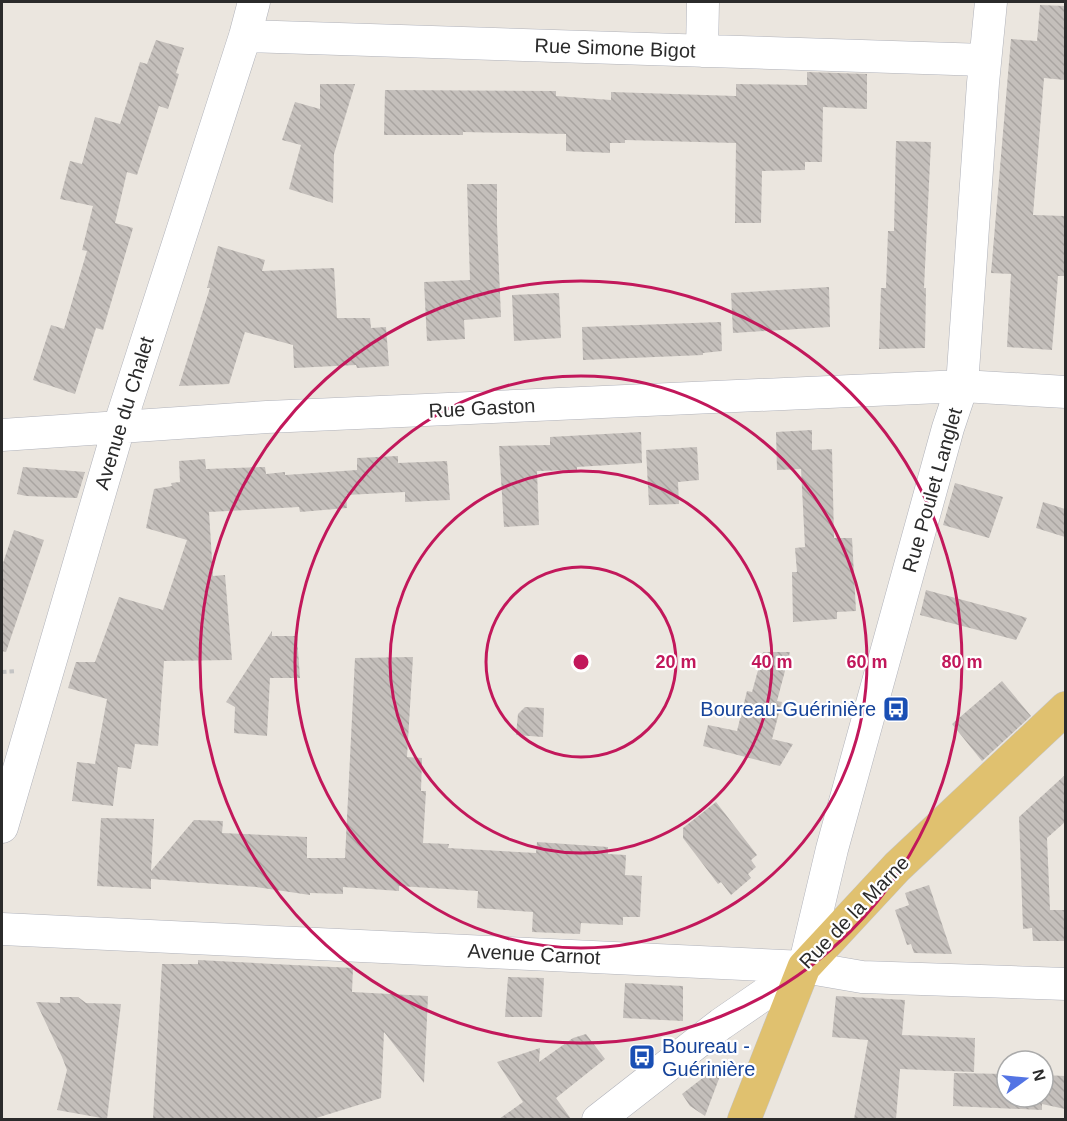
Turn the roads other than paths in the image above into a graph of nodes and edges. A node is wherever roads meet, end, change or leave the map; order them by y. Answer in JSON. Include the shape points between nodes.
{"nodes":[{"id":1,"x":254,"y":2,"type":"edge"},
{"id":2,"x":703,"y":2,"type":"edge"},
{"id":3,"x":991,"y":2,"type":"edge"},
{"id":4,"x":245,"y":36,"type":"junction"},
{"id":5,"x":702,"y":51,"type":"junction"},
{"id":6,"x":985,"y":60,"type":"junction"},
{"id":7,"x":962,"y":386,"type":"junction"},
{"id":8,"x":1065,"y":392,"type":"edge"},
{"id":9,"x":118,"y":427,"type":"junction"},
{"id":10,"x":2,"y":435,"type":"edge"},
{"id":11,"x":1065,"y":708,"type":"edge"},
{"id":12,"x":2,"y":827,"type":"edge"},
{"id":13,"x":2,"y":929,"type":"edge"},
{"id":14,"x":804,"y":967,"type":"junction"},
{"id":15,"x":1065,"y":984,"type":"edge"},
{"id":16,"x":598,"y":1119,"type":"edge"},
{"id":17,"x":744,"y":1119,"type":"edge"}],
"edges":[{"from":1,"to":4,"type":"street","name":"Avenue du Chalet"},
{"from":2,"to":5,"type":"street"},
{"from":3,"to":6,"type":"street","name":"Rue Poulet Langlet"},
{"from":4,"to":5,"type":"street","name":"Rue Simone Bigot"},
{"from":4,"to":9,"type":"street","name":"Avenue du Chalet"},
{"from":5,"to":6,"type":"street","name":"Rue Simone Bigot"},
{"from":6,"to":7,"type":"street","name":"Rue Poulet Langlet"},
{"from":7,"to":8,"type":"street","name":"Rue Gaston"},
{"from":7,"to":9,"type":"street","name":"Rue Gaston"},
{"from":7,"to":14,"type":"street","name":"Rue Poulet Langlet","via":[[832,849]]},
{"from":9,"to":10,"type":"street","name":"Rue Gaston"},
{"from":9,"to":12,"type":"street","name":"Avenue du Chalet"},
{"from":11,"to":14,"type":"main road","name":"Rue de la Marne","via":[[897,867]]},
{"from":13,"to":14,"type":"street","name":"Avenue Carnot"},
{"from":14,"to":15,"type":"street","name":"Avenue Carnot","via":[[862,977]]},
{"from":14,"to":16,"type":"street","name":"Rue de la Marne","via":[[721,1024]]},
{"from":14,"to":17,"type":"main road"}]}
